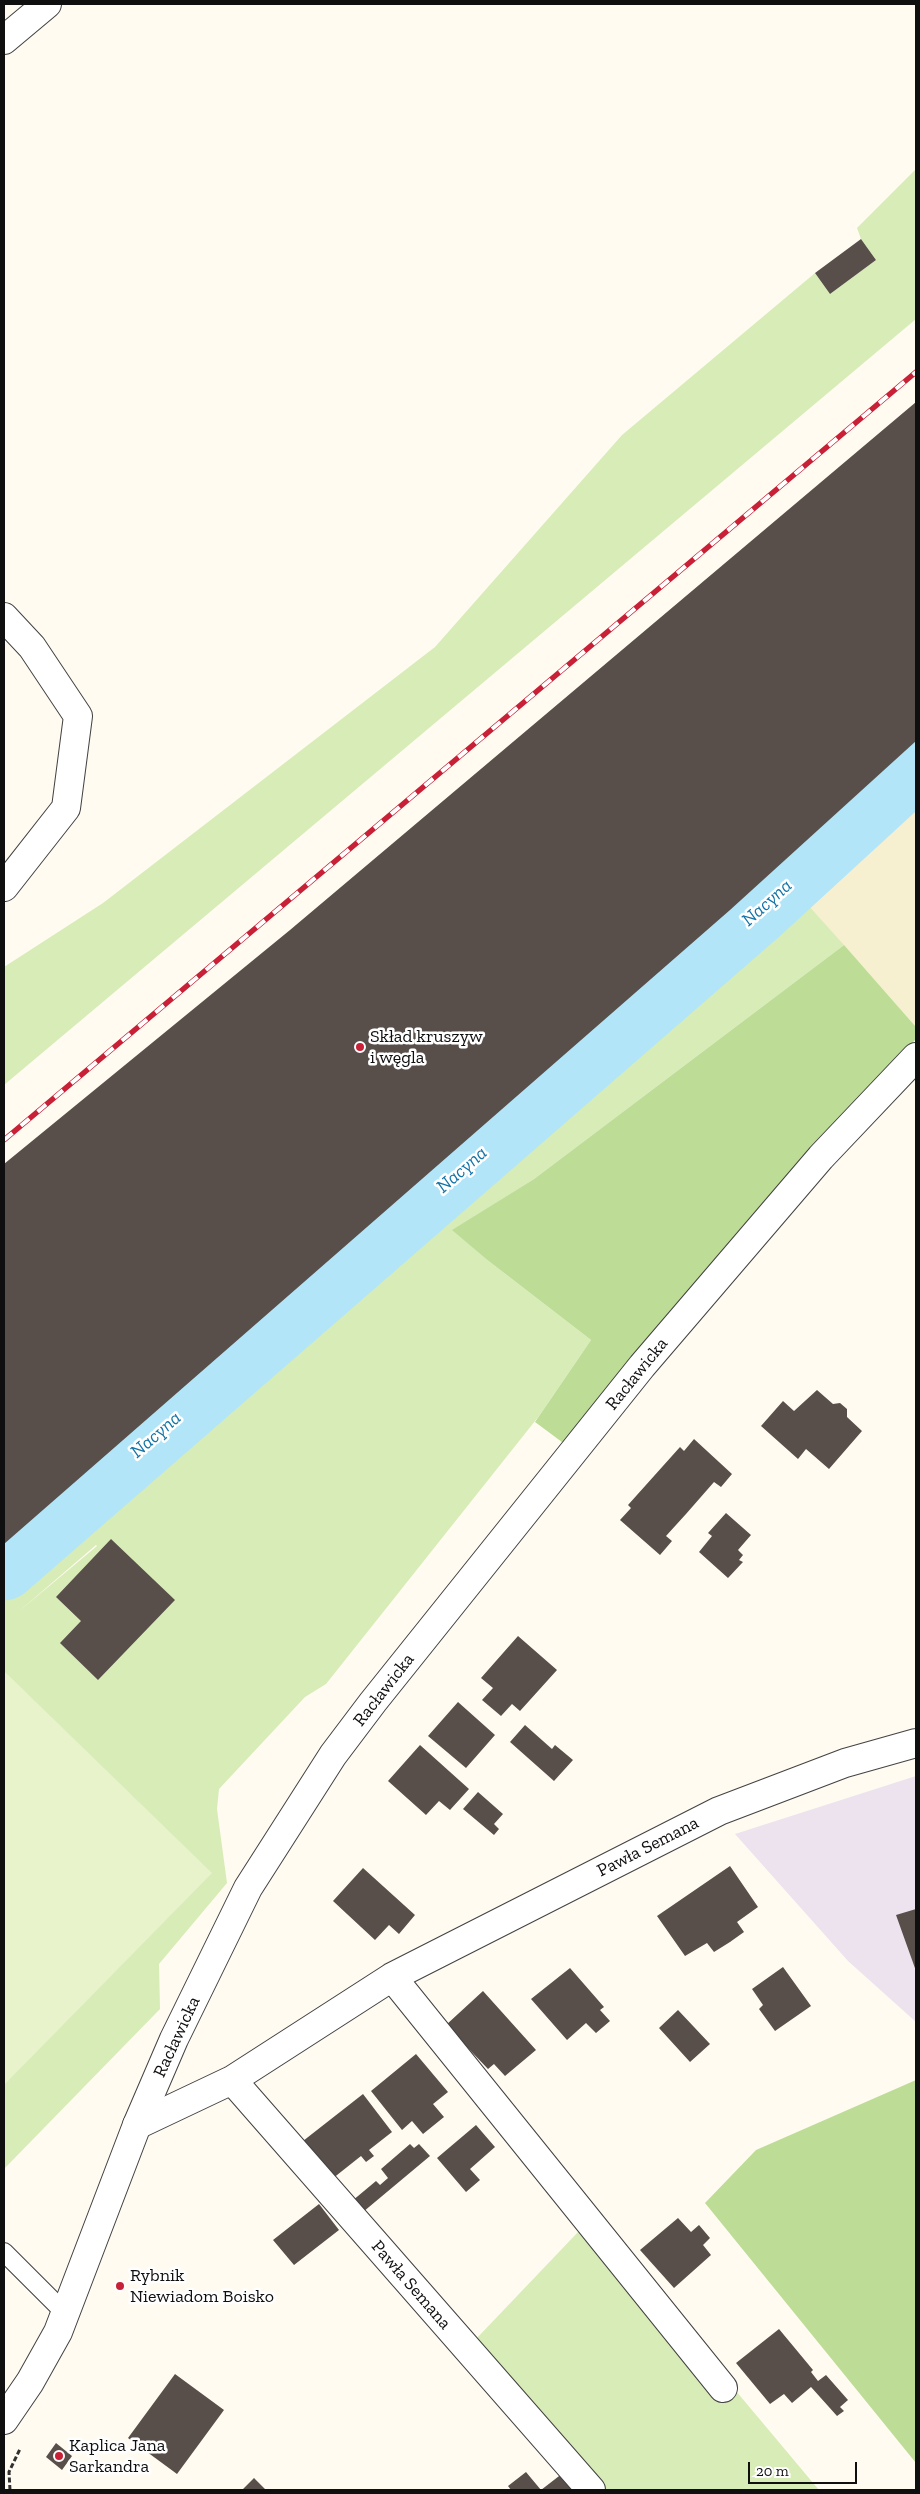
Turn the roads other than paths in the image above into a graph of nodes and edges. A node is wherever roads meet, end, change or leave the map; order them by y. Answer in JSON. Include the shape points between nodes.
{"nodes":[{"id":1,"x":47,"y":4,"type":"edge"},
{"id":2,"x":4,"y":40,"type":"edge"},
{"id":3,"x":4,"y":617,"type":"edge"},
{"id":4,"x":4,"y":887,"type":"edge"},
{"id":5,"x":916,"y":1057,"type":"edge"},
{"id":6,"x":916,"y":1743,"type":"edge"},
{"id":7,"x":392,"y":1977,"type":"junction"},
{"id":8,"x":232,"y":2080,"type":"junction"},
{"id":9,"x":136,"y":2125,"type":"junction"},
{"id":10,"x":4,"y":2252,"type":"edge"},
{"id":11,"x":65,"y":2313,"type":"junction"},
{"id":12,"x":723,"y":2388,"type":"dead end"},
{"id":13,"x":4,"y":2420,"type":"edge"},
{"id":14,"x":591,"y":2490,"type":"edge"}],
"edges":[{"from":1,"to":2,"type":"street"},
{"from":3,"to":4,"type":"street","via":[[32,646],[78,716],[66,808]]},
{"from":5,"to":9,"type":"street","name":"Racławicka","via":[[820,1157],[642,1366],[333,1755],[248,1888]]},
{"from":6,"to":7,"type":"street","name":"Pawła Semana","via":[[845,1763],[719,1811]]},
{"from":7,"to":8,"type":"street","name":"Pawła Semana"},
{"from":7,"to":12,"type":"street"},
{"from":8,"to":9,"type":"street","name":"Pawła Semana"},
{"from":8,"to":14,"type":"street","name":"Pawła Semana"},
{"from":9,"to":11,"type":"street","name":"Racławicka"},
{"from":10,"to":11,"type":"lane"},
{"from":11,"to":13,"type":"street","name":"Racławicka","via":[[42,2361]]}]}
